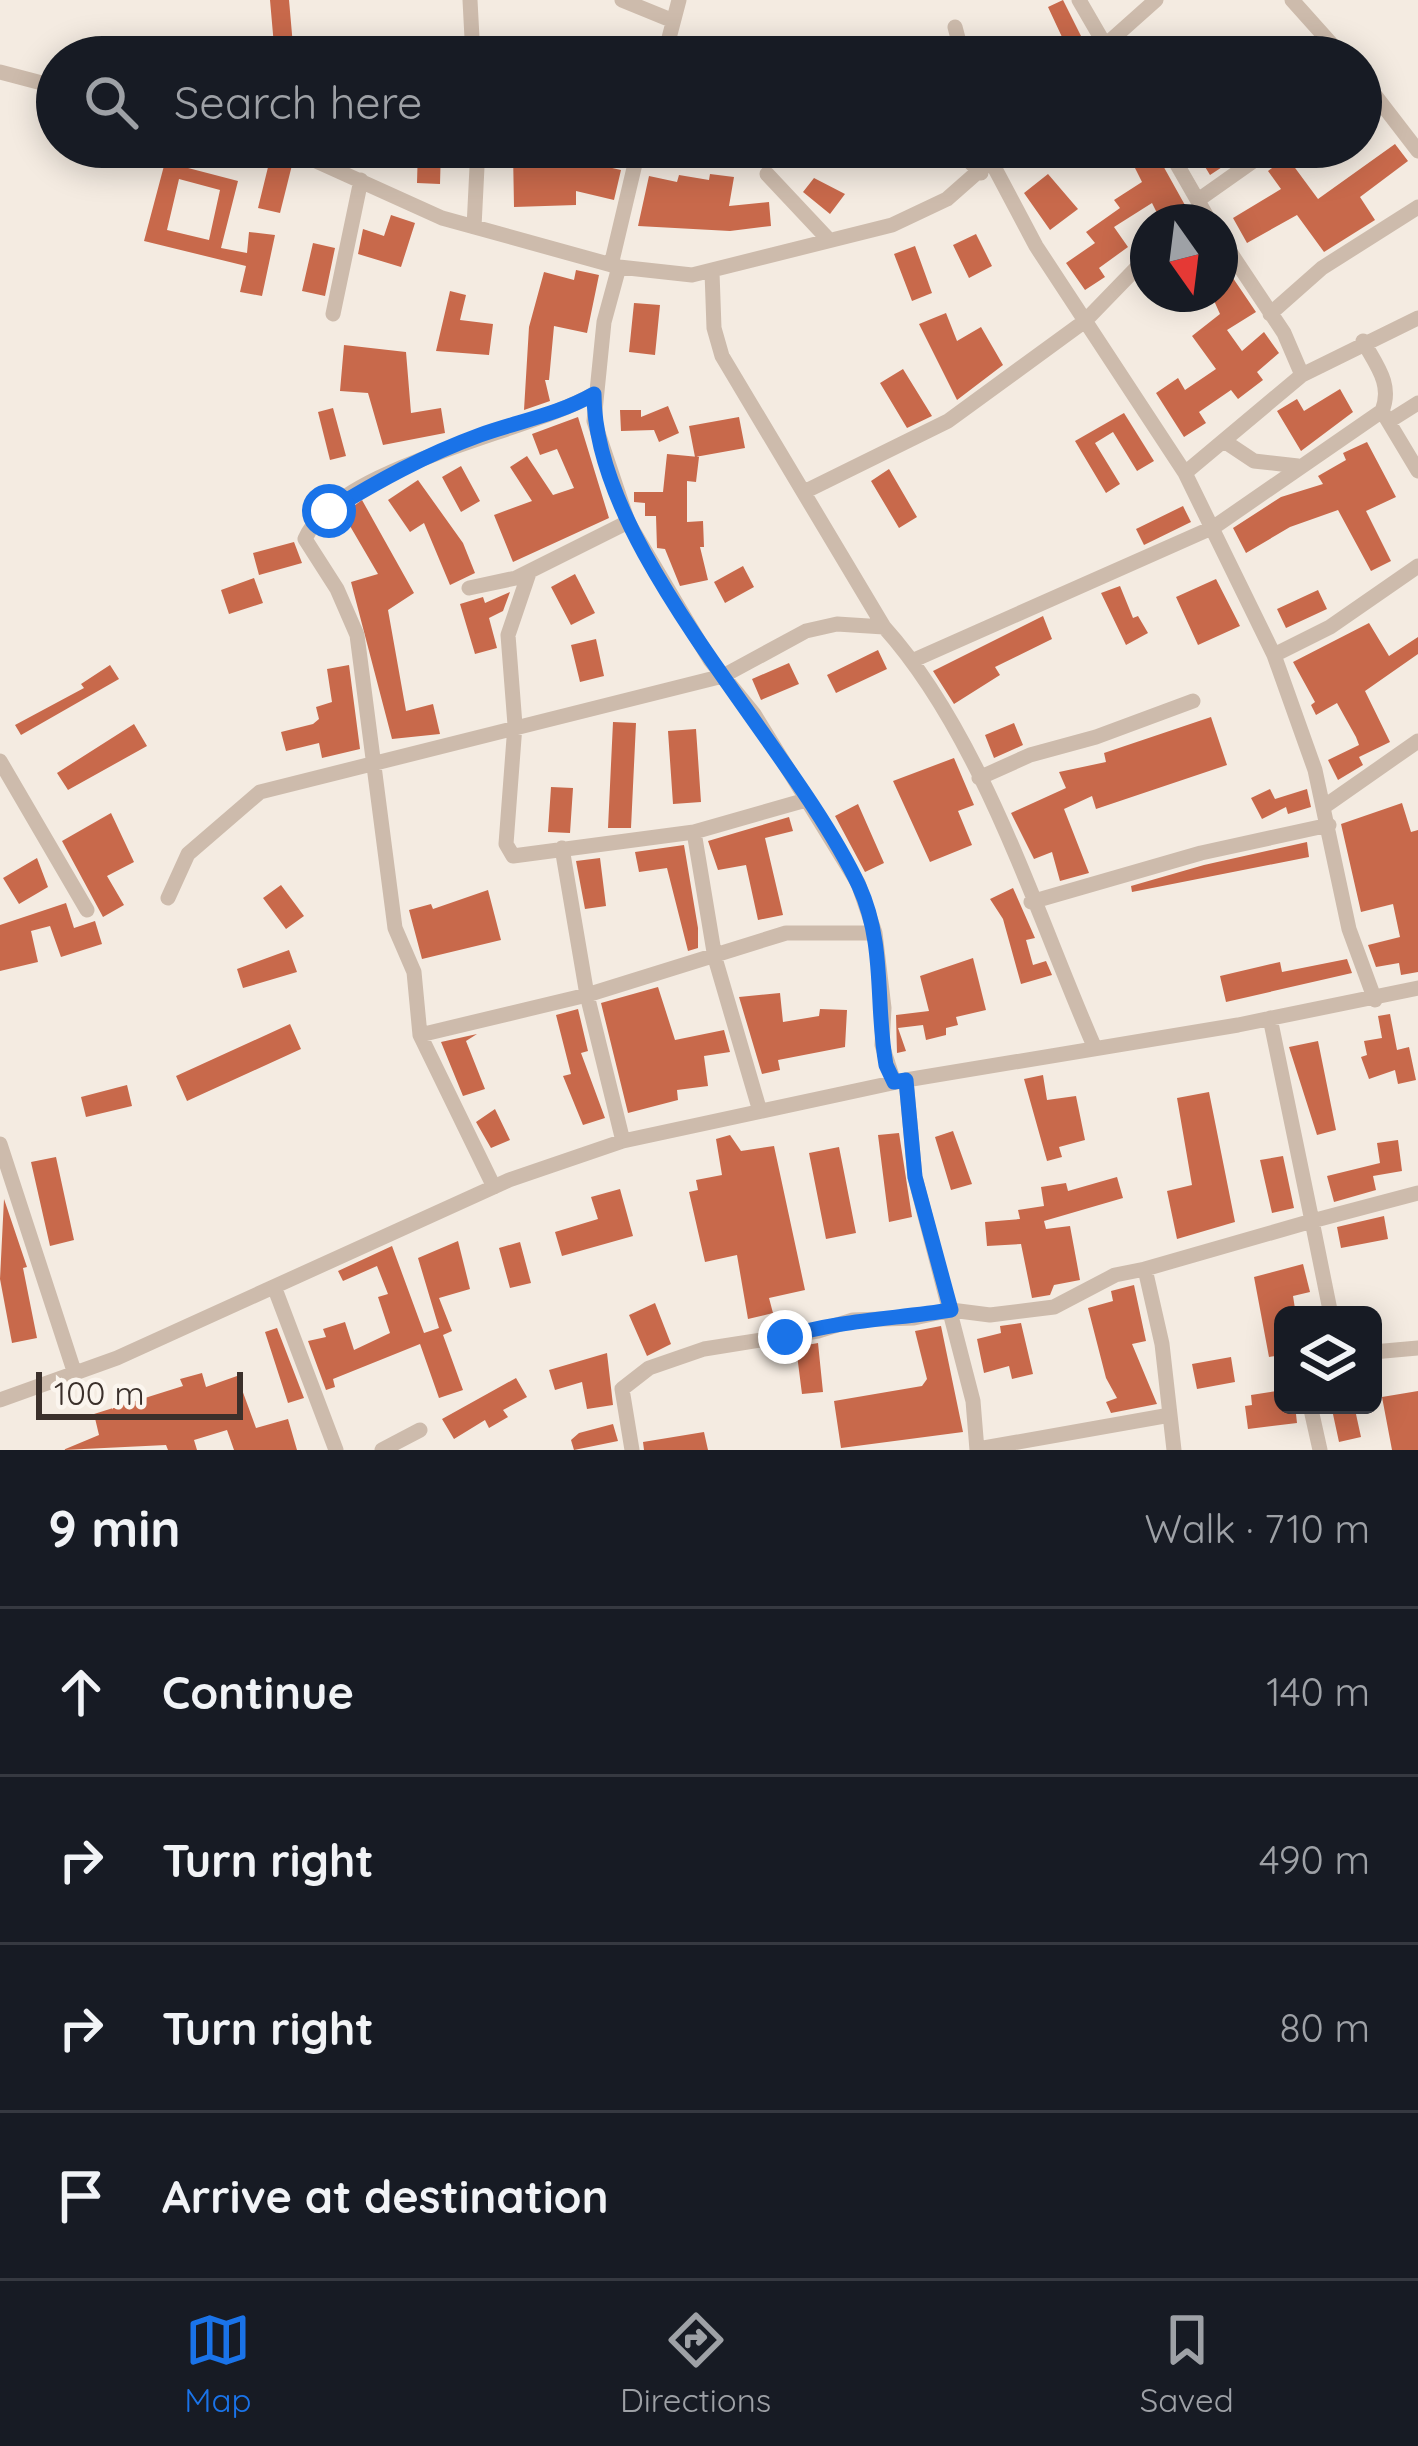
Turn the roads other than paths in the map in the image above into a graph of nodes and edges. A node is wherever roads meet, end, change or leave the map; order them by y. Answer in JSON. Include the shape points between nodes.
{"nodes":[{"id":1,"x":470,"y":0,"type":"edge"},
{"id":2,"x":622,"y":0,"type":"edge"},
{"id":3,"x":679,"y":0,"type":"edge"},
{"id":4,"x":1079,"y":0,"type":"edge"},
{"id":5,"x":1156,"y":0,"type":"edge"},
{"id":6,"x":1292,"y":0,"type":"edge"},
{"id":7,"x":671,"y":20,"type":"junction"},
{"id":8,"x":956,"y":27,"type":"dead end"},
{"id":9,"x":472,"y":36,"type":"edge"},
{"id":10,"x":668,"y":36,"type":"edge"},
{"id":11,"x":958,"y":36,"type":"edge"},
{"id":12,"x":1095,"y":36,"type":"edge"},
{"id":13,"x":1120,"y":36,"type":"edge"},
{"id":14,"x":1324,"y":36,"type":"edge"},
{"id":15,"x":0,"y":72,"type":"edge"},
{"id":16,"x":36,"y":81,"type":"edge"},
{"id":17,"x":1382,"y":105,"type":"edge"},
{"id":18,"x":1418,"y":151,"type":"edge"},
{"id":19,"x":334,"y":168,"type":"edge"},
{"id":20,"x":477,"y":168,"type":"edge"},
{"id":21,"x":636,"y":168,"type":"edge"},
{"id":22,"x":982,"y":168,"type":"edge"},
{"id":23,"x":1000,"y":168,"type":"edge"},
{"id":24,"x":1180,"y":168,"type":"edge"},
{"id":25,"x":1250,"y":168,"type":"edge"},
{"id":26,"x":767,"y":175,"type":"dead end"},
{"id":27,"x":362,"y":180,"type":"junction"},
{"id":28,"x":1201,"y":204,"type":"edge"},
{"id":29,"x":1211,"y":204,"type":"edge"},
{"id":30,"x":1418,"y":207,"type":"edge"},
{"id":31,"x":474,"y":227,"type":"junction"},
{"id":32,"x":829,"y":240,"type":"junction"},
{"id":33,"x":1238,"y":265,"type":"edge"},
{"id":34,"x":615,"y":266,"type":"junction"},
{"id":35,"x":712,"y":272,"type":"junction"},
{"id":36,"x":1130,"y":275,"type":"edge"},
{"id":37,"x":333,"y":314,"type":"dead end"},
{"id":38,"x":1270,"y":314,"type":"junction"},
{"id":39,"x":1418,"y":318,"type":"edge"},
{"id":40,"x":1085,"y":321,"type":"junction"},
{"id":41,"x":1363,"y":341,"type":"junction"},
{"id":42,"x":1302,"y":375,"type":"junction"},
{"id":43,"x":594,"y":394,"type":"junction"},
{"id":44,"x":1418,"y":403,"type":"edge"},
{"id":45,"x":1386,"y":416,"type":"junction"},
{"id":46,"x":1227,"y":443,"type":"junction"},
{"id":47,"x":1301,"y":466,"type":"junction"},
{"id":48,"x":1418,"y":471,"type":"edge"},
{"id":49,"x":1185,"y":473,"type":"junction"},
{"id":50,"x":806,"y":491,"type":"junction"},
{"id":51,"x":628,"y":522,"type":"junction"},
{"id":52,"x":1214,"y":527,"type":"junction"},
{"id":53,"x":1418,"y":566,"type":"edge"},
{"id":54,"x":529,"y":572,"type":"junction"},
{"id":55,"x":469,"y":588,"type":"dead end"},
{"id":56,"x":884,"y":627,"type":"junction"},
{"id":57,"x":1274,"y":655,"type":"junction"},
{"id":58,"x":914,"y":660,"type":"junction"},
{"id":59,"x":723,"y":676,"type":"junction"},
{"id":60,"x":1193,"y":701,"type":"dead end"},
{"id":61,"x":515,"y":724,"type":"junction"},
{"id":62,"x":1418,"y":741,"type":"edge"},
{"id":63,"x":0,"y":761,"type":"edge"},
{"id":64,"x":376,"y":761,"type":"junction"},
{"id":65,"x":979,"y":778,"type":"junction"},
{"id":66,"x":806,"y":800,"type":"junction"},
{"id":67,"x":1325,"y":806,"type":"junction"},
{"id":68,"x":1329,"y":825,"type":"junction"},
{"id":69,"x":694,"y":832,"type":"junction"},
{"id":70,"x":562,"y":848,"type":"junction"},
{"id":71,"x":168,"y":898,"type":"dead end"},
{"id":72,"x":1031,"y":902,"type":"junction"},
{"id":73,"x":87,"y":910,"type":"dead end"},
{"id":74,"x":875,"y":933,"type":"junction"},
{"id":75,"x":715,"y":958,"type":"junction"},
{"id":76,"x":1418,"y":988,"type":"edge"},
{"id":77,"x":587,"y":995,"type":"junction"},
{"id":78,"x":1375,"y":1000,"type":"junction"},
{"id":79,"x":1270,"y":1018,"type":"junction"},
{"id":80,"x":420,"y":1035,"type":"junction"},
{"id":81,"x":1094,"y":1046,"type":"junction"},
{"id":82,"x":900,"y":1081,"type":"junction"},
{"id":83,"x":759,"y":1108,"type":"junction"},
{"id":84,"x":623,"y":1141,"type":"junction"},
{"id":85,"x":0,"y":1144,"type":"edge"},
{"id":86,"x":494,"y":1187,"type":"junction"},
{"id":87,"x":1418,"y":1192,"type":"edge"},
{"id":88,"x":1312,"y":1221,"type":"junction"},
{"id":89,"x":1145,"y":1269,"type":"junction"},
{"id":90,"x":275,"y":1289,"type":"junction"},
{"id":91,"x":1328,"y":1306,"type":"edge"},
{"id":92,"x":951,"y":1310,"type":"junction"},
{"id":93,"x":1418,"y":1348,"type":"edge"},
{"id":94,"x":1382,"y":1351,"type":"edge"},
{"id":95,"x":75,"y":1374,"type":"junction"},
{"id":96,"x":0,"y":1400,"type":"edge"},
{"id":97,"x":1170,"y":1414,"type":"junction"},
{"id":98,"x":1312,"y":1414,"type":"edge"},
{"id":99,"x":420,"y":1430,"type":"dead end"},
{"id":100,"x":336,"y":1450,"type":"edge"},
{"id":101,"x":382,"y":1450,"type":"edge"},
{"id":102,"x":632,"y":1450,"type":"edge"},
{"id":103,"x":977,"y":1450,"type":"edge"},
{"id":104,"x":1174,"y":1450,"type":"edge"},
{"id":105,"x":1320,"y":1450,"type":"edge"}],
"edges":[{"from":1,"to":9,"type":"street"},
{"from":2,"to":7,"type":"street"},
{"from":3,"to":7,"type":"street"},
{"from":4,"to":12,"type":"street"},
{"from":5,"to":13,"type":"street"},
{"from":6,"to":14,"type":"street"},
{"from":7,"to":10,"type":"street"},
{"from":8,"to":11,"type":"street"},
{"from":15,"to":16,"type":"street"},
{"from":17,"to":18,"type":"street"},
{"from":19,"to":27,"type":"street"},
{"from":20,"to":31,"type":"street"},
{"from":21,"to":34,"type":"street"},
{"from":22,"to":32,"type":"street","via":[[947,199],[892,225]]},
{"from":23,"to":40,"type":"street","via":[[1036,246]]},
{"from":24,"to":28,"type":"street"},
{"from":25,"to":29,"type":"street"},
{"from":26,"to":32,"type":"street"},
{"from":27,"to":31,"type":"street"},
{"from":27,"to":37,"type":"street"},
{"from":30,"to":38,"type":"street","via":[[1322,268]]},
{"from":31,"to":34,"type":"street"},
{"from":32,"to":35,"type":"street"},
{"from":33,"to":38,"type":"street"},
{"from":34,"to":35,"type":"street"},
{"from":34,"to":43,"type":"street"},
{"from":35,"to":50,"type":"street","via":[[722,356]]},
{"from":36,"to":40,"type":"street"},
{"from":38,"to":42,"type":"street"},
{"from":39,"to":41,"type":"street"},
{"from":40,"to":49,"type":"street"},
{"from":40,"to":50,"type":"street","via":[[948,421]]},
{"from":41,"to":42,"type":"street"},
{"from":41,"to":45,"type":"street","via":[[1386,382]]},
{"from":42,"to":46,"type":"street"},
{"from":43,"to":51,"type":"street","via":[[594,421]]},
{"from":43,"to":64,"type":"street","via":[[407,464],[311,524],[305,539],[357,635]]},
{"from":44,"to":45,"type":"street"},
{"from":45,"to":47,"type":"street"},
{"from":45,"to":48,"type":"street"},
{"from":46,"to":47,"type":"street","via":[[1254,461]]},
{"from":46,"to":49,"type":"street"},
{"from":47,"to":52,"type":"street"},
{"from":49,"to":52,"type":"street"},
{"from":50,"to":56,"type":"street"},
{"from":51,"to":54,"type":"street"},
{"from":51,"to":59,"type":"street"},
{"from":52,"to":57,"type":"street"},
{"from":52,"to":58,"type":"street"},
{"from":53,"to":57,"type":"street"},
{"from":54,"to":55,"type":"street"},
{"from":54,"to":61,"type":"street","via":[[508,635]]},
{"from":56,"to":58,"type":"street"},
{"from":56,"to":59,"type":"street","via":[[806,631]]},
{"from":57,"to":67,"type":"street"},
{"from":58,"to":65,"type":"street"},
{"from":59,"to":61,"type":"street"},
{"from":59,"to":66,"type":"street"},
{"from":60,"to":65,"type":"street"},
{"from":61,"to":64,"type":"street"},
{"from":61,"to":70,"type":"street","via":[[508,851]]},
{"from":62,"to":67,"type":"street"},
{"from":63,"to":73,"type":"street"},
{"from":64,"to":71,"type":"street","via":[[260,792],[188,854]]},
{"from":64,"to":80,"type":"street","via":[[395,928],[414,972]]},
{"from":65,"to":72,"type":"street"},
{"from":66,"to":69,"type":"street"},
{"from":66,"to":74,"type":"street","via":[[858,883]]},
{"from":67,"to":68,"type":"street"},
{"from":68,"to":72,"type":"street"},
{"from":68,"to":78,"type":"street","via":[[1349,929]]},
{"from":69,"to":70,"type":"street"},
{"from":69,"to":75,"type":"street"},
{"from":70,"to":77,"type":"street"},
{"from":72,"to":81,"type":"street"},
{"from":74,"to":75,"type":"street","via":[[786,933]]},
{"from":74,"to":82,"type":"street","via":[[882,1045]]},
{"from":75,"to":77,"type":"street"},
{"from":75,"to":83,"type":"street"},
{"from":76,"to":78,"type":"street"},
{"from":77,"to":80,"type":"street"},
{"from":77,"to":84,"type":"street"},
{"from":78,"to":79,"type":"street"},
{"from":79,"to":81,"type":"street"},
{"from":79,"to":88,"type":"street"},
{"from":80,"to":86,"type":"street"},
{"from":81,"to":82,"type":"street"},
{"from":82,"to":83,"type":"street"},
{"from":82,"to":92,"type":"street","via":[[915,1177]]},
{"from":83,"to":84,"type":"street"},
{"from":84,"to":86,"type":"street"},
{"from":85,"to":95,"type":"street"},
{"from":86,"to":90,"type":"street"},
{"from":87,"to":88,"type":"street"},
{"from":88,"to":89,"type":"street"},
{"from":88,"to":91,"type":"street"},
{"from":89,"to":92,"type":"street","via":[[1054,1306],[990,1315]]},
{"from":89,"to":97,"type":"street"},
{"from":90,"to":95,"type":"street"},
{"from":90,"to":100,"type":"street"},
{"from":92,"to":102,"type":"street","via":[[853,1320],[675,1356],[622,1389]]},
{"from":92,"to":103,"type":"street"},
{"from":93,"to":94,"type":"street"},
{"from":95,"to":96,"type":"street"},
{"from":97,"to":103,"type":"street"},
{"from":97,"to":104,"type":"street"},
{"from":98,"to":105,"type":"street"},
{"from":99,"to":101,"type":"street"}]}
